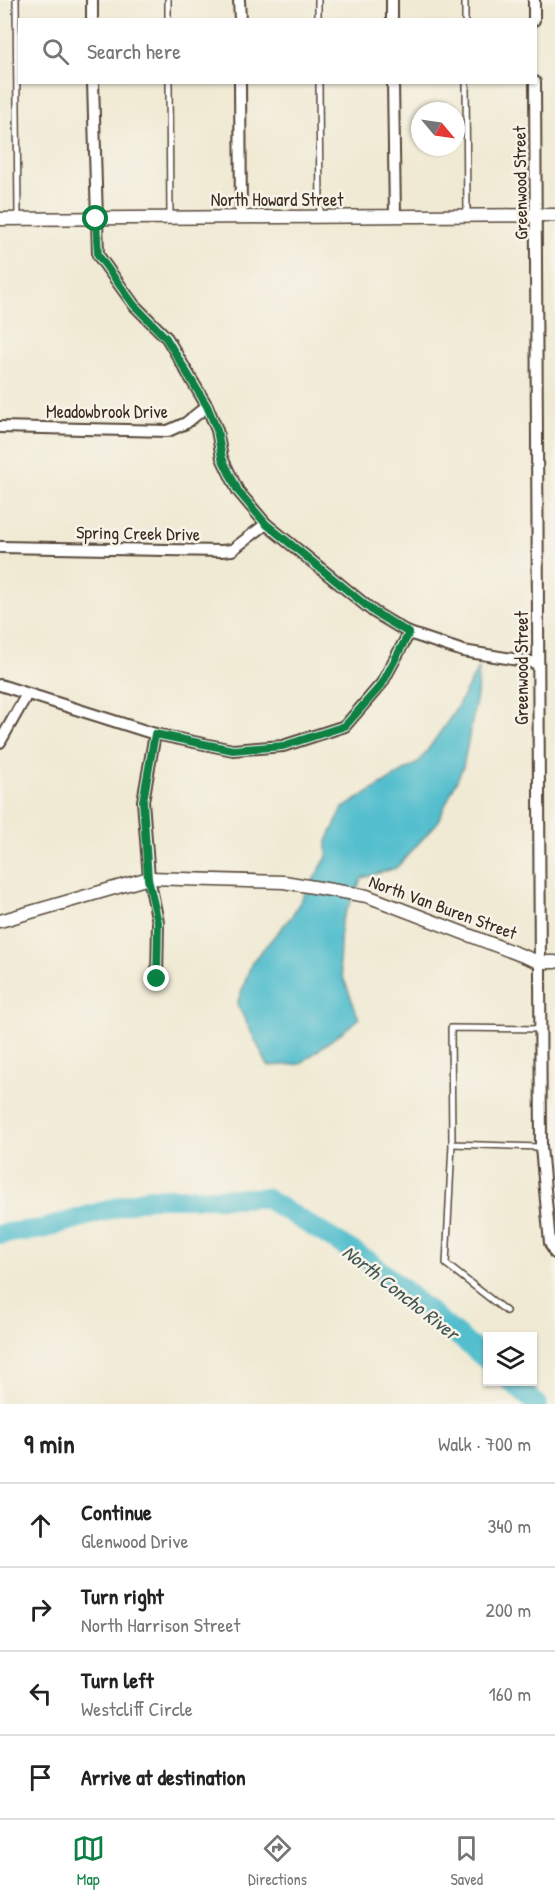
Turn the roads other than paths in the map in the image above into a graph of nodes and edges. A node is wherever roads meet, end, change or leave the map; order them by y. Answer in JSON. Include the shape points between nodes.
{"nodes":[{"id":1,"x":16,"y":0,"type":"edge"},
{"id":2,"x":92,"y":0,"type":"edge"},
{"id":3,"x":168,"y":0,"type":"edge"},
{"id":4,"x":239,"y":0,"type":"edge"},
{"id":5,"x":318,"y":0,"type":"edge"},
{"id":6,"x":392,"y":0,"type":"edge"},
{"id":7,"x":465,"y":0,"type":"edge"},
{"id":8,"x":534,"y":0,"type":"edge"},
{"id":9,"x":92,"y":18,"type":"edge"},
{"id":10,"x":168,"y":18,"type":"edge"},
{"id":11,"x":240,"y":18,"type":"edge"},
{"id":12,"x":318,"y":18,"type":"edge"},
{"id":13,"x":392,"y":18,"type":"edge"},
{"id":14,"x":465,"y":18,"type":"edge"},
{"id":15,"x":534,"y":18,"type":"edge"},
{"id":16,"x":93,"y":84,"type":"edge"},
{"id":17,"x":169,"y":84,"type":"edge"},
{"id":18,"x":240,"y":84,"type":"edge"},
{"id":19,"x":319,"y":84,"type":"edge"},
{"id":20,"x":393,"y":84,"type":"edge"},
{"id":21,"x":466,"y":84,"type":"edge"},
{"id":22,"x":535,"y":84,"type":"edge"},
{"id":23,"x":538,"y":215,"type":"junction"},
{"id":24,"x":555,"y":215,"type":"edge"},
{"id":25,"x":394,"y":216,"type":"junction"},
{"id":26,"x":466,"y":216,"type":"junction"},
{"id":27,"x":320,"y":217,"type":"junction"},
{"id":28,"x":170,"y":218,"type":"junction"},
{"id":29,"x":241,"y":218,"type":"junction"},
{"id":30,"x":0,"y":219,"type":"edge"},
{"id":31,"x":18,"y":219,"type":"junction"},
{"id":32,"x":96,"y":219,"type":"junction"},
{"id":33,"x":207,"y":406,"type":"junction"},
{"id":34,"x":0,"y":427,"type":"edge"},
{"id":35,"x":266,"y":524,"type":"junction"},
{"id":36,"x":0,"y":547,"type":"edge"},
{"id":37,"x":409,"y":633,"type":"junction"},
{"id":38,"x":537,"y":663,"type":"junction"},
{"id":39,"x":0,"y":685,"type":"edge"},
{"id":40,"x":27,"y":694,"type":"junction"},
{"id":41,"x":155,"y":734,"type":"junction"},
{"id":42,"x":0,"y":742,"type":"edge"},
{"id":43,"x":148,"y":879,"type":"junction"},
{"id":44,"x":0,"y":921,"type":"edge"},
{"id":45,"x":539,"y":962,"type":"junction"},
{"id":46,"x":555,"y":962,"type":"edge"},
{"id":47,"x":157,"y":979,"type":"dead end"},
{"id":48,"x":540,"y":1029,"type":"junction"},
{"id":49,"x":452,"y":1144,"type":"junction"},
{"id":50,"x":541,"y":1147,"type":"junction"},
{"id":51,"x":552,"y":1225,"type":"edge"},
{"id":52,"x":555,"y":1253,"type":"edge"},
{"id":53,"x":506,"y":1311,"type":"dead end"}],
"edges":[{"from":1,"to":31,"type":"lane"},
{"from":2,"to":9,"type":"street"},
{"from":3,"to":10,"type":"lane"},
{"from":4,"to":11,"type":"street"},
{"from":5,"to":12,"type":"lane"},
{"from":6,"to":13,"type":"street"},
{"from":7,"to":14,"type":"lane"},
{"from":8,"to":15,"type":"street"},
{"from":16,"to":32,"type":"street"},
{"from":17,"to":28,"type":"lane"},
{"from":18,"to":29,"type":"street"},
{"from":19,"to":27,"type":"lane"},
{"from":20,"to":25,"type":"street"},
{"from":21,"to":26,"type":"lane"},
{"from":22,"to":23,"type":"street","name":"Greenwood Street"},
{"from":23,"to":24,"type":"street","name":"North Howard Street"},
{"from":23,"to":26,"type":"street","name":"North Howard Street"},
{"from":23,"to":38,"type":"street","name":"Greenwood Street"},
{"from":25,"to":26,"type":"street","name":"North Howard Street"},
{"from":25,"to":27,"type":"street","name":"North Howard Street"},
{"from":27,"to":29,"type":"street","name":"North Howard Street"},
{"from":28,"to":29,"type":"street","name":"North Howard Street"},
{"from":28,"to":32,"type":"street","name":"North Howard Street"},
{"from":30,"to":31,"type":"street","name":"North Howard Street"},
{"from":31,"to":32,"type":"street","name":"North Howard Street"},
{"from":32,"to":33,"type":"street","via":[[98,255],[134,305],[166,338]]},
{"from":33,"to":34,"type":"street","name":"Meadowbrook Drive","via":[[168,431]]},
{"from":33,"to":35,"type":"street","via":[[222,458],[238,491]]},
{"from":35,"to":36,"type":"street","name":"Spring Creek Drive","via":[[232,550],[221,551]]},
{"from":35,"to":37,"type":"street","via":[[374,612]]},
{"from":37,"to":38,"type":"street","via":[[464,651]]},
{"from":37,"to":41,"type":"street","via":[[382,684],[345,726],[283,746],[233,750]]},
{"from":38,"to":45,"type":"street","name":"Greenwood Street"},
{"from":39,"to":40,"type":"street"},
{"from":40,"to":41,"type":"street"},
{"from":40,"to":42,"type":"street"},
{"from":41,"to":43,"type":"street","via":[[143,801]]},
{"from":43,"to":44,"type":"street","name":"North Van Buren Street"},
{"from":43,"to":45,"type":"street","name":"North Van Buren Street","via":[[284,882],[368,896]]},
{"from":43,"to":47,"type":"street","via":[[158,922]]},
{"from":45,"to":46,"type":"street","name":"North Van Buren Street"},
{"from":45,"to":48,"type":"street","name":"Greenwood Street"},
{"from":48,"to":49,"type":"lane","via":[[452,1028]]},
{"from":48,"to":50,"type":"street","name":"Greenwood Street"},
{"from":49,"to":50,"type":"lane"},
{"from":49,"to":53,"type":"lane","via":[[446,1264]]},
{"from":50,"to":51,"type":"street","name":"Greenwood Street"},
{"from":51,"to":52,"type":"street","name":"Greenwood Street","via":[[550,1243]]}]}
